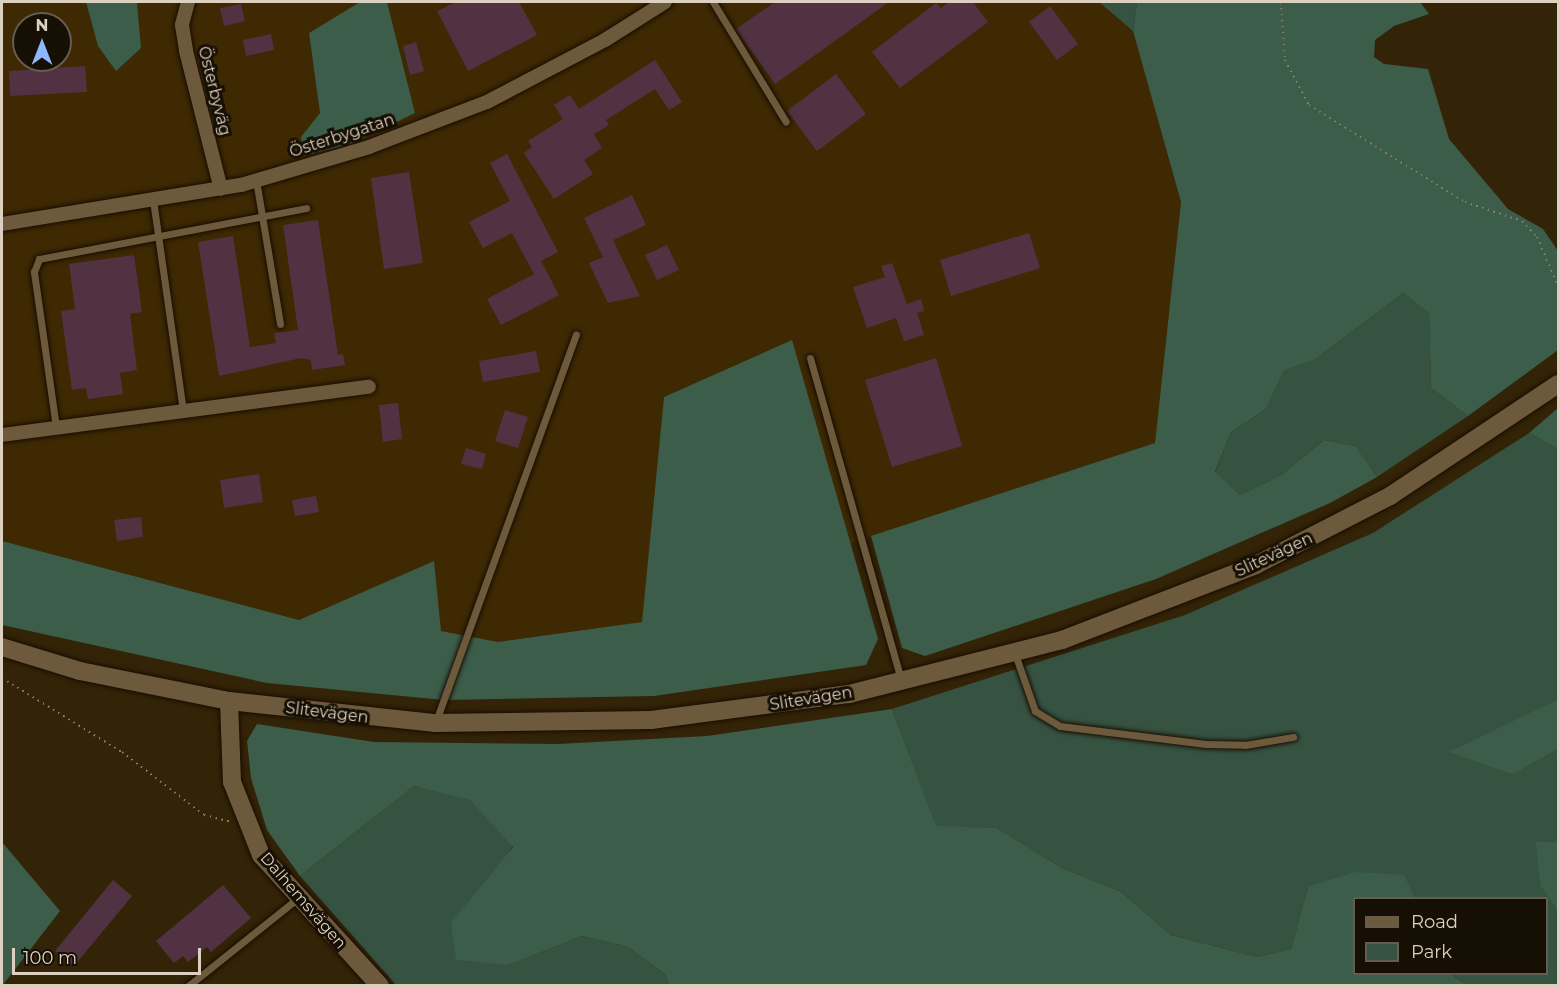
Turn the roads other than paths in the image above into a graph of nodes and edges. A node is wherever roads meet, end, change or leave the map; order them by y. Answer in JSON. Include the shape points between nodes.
{"nodes":[{"id":1,"x":188,"y":2,"type":"edge"},
{"id":2,"x":665,"y":2,"type":"edge"},
{"id":3,"x":713,"y":2,"type":"edge"},
{"id":4,"x":786,"y":122,"type":"dead end"},
{"id":5,"x":256,"y":180,"type":"junction"},
{"id":6,"x":221,"y":189,"type":"junction"},
{"id":7,"x":153,"y":200,"type":"junction"},
{"id":8,"x":306,"y":208,"type":"dead end"},
{"id":9,"x":265,"y":216,"type":"junction"},
{"id":10,"x":2,"y":224,"type":"edge"},
{"id":11,"x":158,"y":237,"type":"junction"},
{"id":12,"x":280,"y":324,"type":"dead end"},
{"id":13,"x":576,"y":334,"type":"dead end"},
{"id":14,"x":810,"y":358,"type":"dead end"},
{"id":15,"x":1558,"y":384,"type":"edge"},
{"id":16,"x":369,"y":387,"type":"dead end"},
{"id":17,"x":183,"y":411,"type":"junction"},
{"id":18,"x":56,"y":427,"type":"junction"},
{"id":19,"x":2,"y":435,"type":"edge"},
{"id":20,"x":2,"y":647,"type":"edge"},
{"id":21,"x":1015,"y":654,"type":"junction"},
{"id":22,"x":902,"y":682,"type":"junction"},
{"id":23,"x":229,"y":701,"type":"junction"},
{"id":24,"x":436,"y":723,"type":"junction"},
{"id":25,"x":1293,"y":737,"type":"dead end"},
{"id":26,"x":298,"y":898,"type":"junction"},
{"id":27,"x":188,"y":986,"type":"edge"},
{"id":28,"x":380,"y":986,"type":"edge"}],
"edges":[{"from":1,"to":6,"type":"street","name":"Österbyväg","via":[[182,25],[186,51]]},
{"from":2,"to":5,"type":"street","name":"Österbygatan","via":[[605,40],[487,102]]},
{"from":3,"to":4,"type":"lane"},
{"from":5,"to":6,"type":"street","name":"Österbygatan"},
{"from":5,"to":9,"type":"lane"},
{"from":6,"to":7,"type":"street","name":"Österbygatan"},
{"from":7,"to":10,"type":"street","name":"Österbygatan"},
{"from":7,"to":11,"type":"lane"},
{"from":8,"to":9,"type":"lane"},
{"from":9,"to":11,"type":"lane"},
{"from":9,"to":12,"type":"lane"},
{"from":11,"to":17,"type":"lane"},
{"from":11,"to":18,"type":"lane","via":[[39,259],[34,272]]},
{"from":13,"to":24,"type":"lane"},
{"from":14,"to":22,"type":"lane"},
{"from":15,"to":21,"type":"main road","name":"Slitevägen","via":[[1455,458],[1335,526],[1161,604]]},
{"from":16,"to":17,"type":"street"},
{"from":17,"to":18,"type":"street"},
{"from":18,"to":19,"type":"street"},
{"from":20,"to":23,"type":"main road","name":"Slitevägen","via":[[80,671]]},
{"from":21,"to":22,"type":"main road","name":"Slitevägen"},
{"from":21,"to":25,"type":"lane","via":[[1035,711],[1060,726],[1206,744],[1245,745]]},
{"from":22,"to":24,"type":"main road","name":"Slitevägen","via":[[651,720]]},
{"from":23,"to":24,"type":"main road","name":"Slitevägen"},
{"from":23,"to":26,"type":"main road","name":"Dalhemsvägen","via":[[232,782],[244,819],[261,855]]},
{"from":26,"to":27,"type":"lane"},
{"from":26,"to":28,"type":"main road","name":"Dalhemsvägen"}]}
